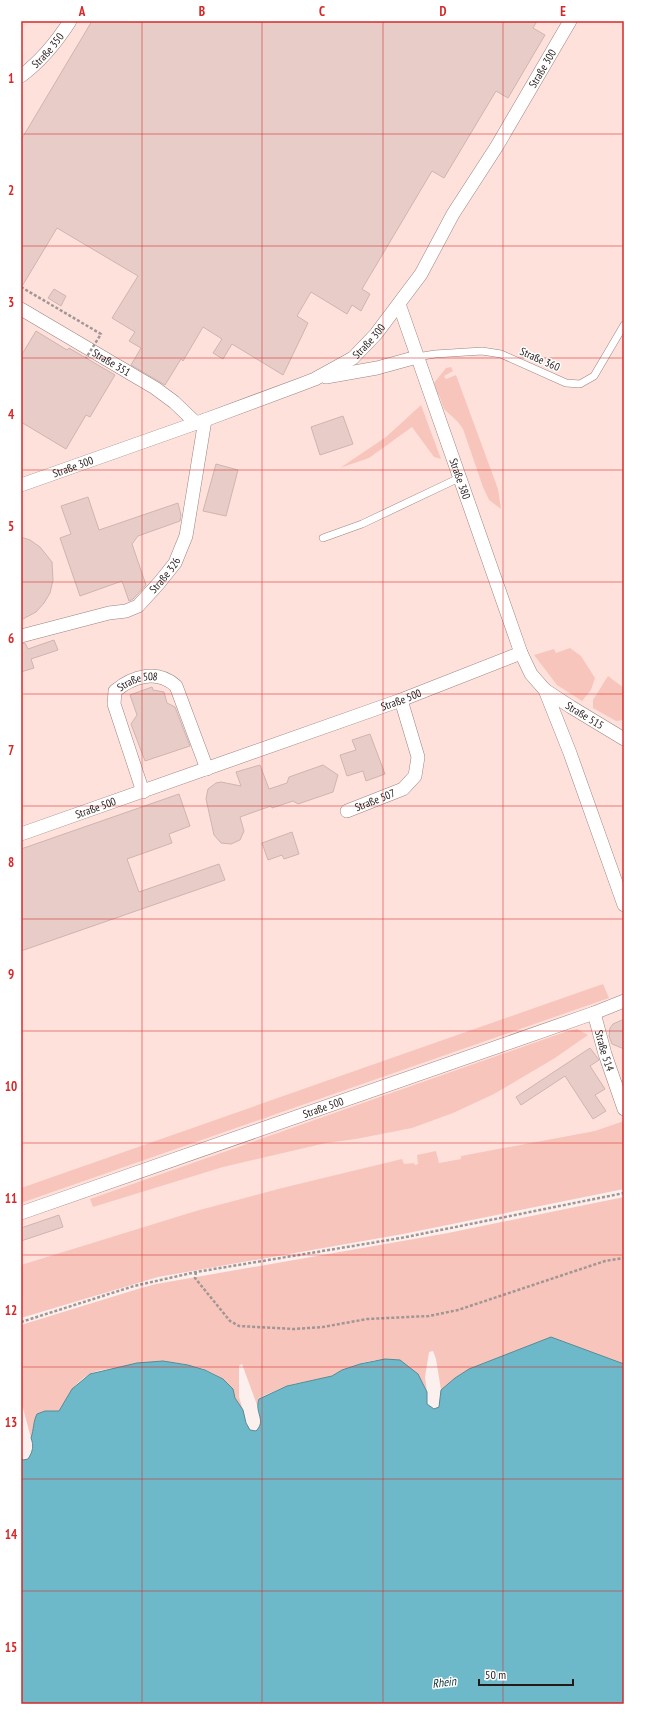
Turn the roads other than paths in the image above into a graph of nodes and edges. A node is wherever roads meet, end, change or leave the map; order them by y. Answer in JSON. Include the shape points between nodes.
{"nodes":[{"id":1,"x":70,"y":21,"type":"edge"},
{"id":2,"x":570,"y":21,"type":"edge"},
{"id":3,"x":21,"y":76,"type":"edge"},
{"id":4,"x":399,"y":304,"type":"junction"},
{"id":5,"x":23,"y":313,"type":"edge"},
{"id":6,"x":624,"y":325,"type":"edge"},
{"id":7,"x":416,"y":357,"type":"junction"},
{"id":8,"x":314,"y":379,"type":"junction"},
{"id":9,"x":200,"y":421,"type":"junction"},
{"id":10,"x":459,"y":478,"type":"junction"},
{"id":11,"x":21,"y":485,"type":"edge"},
{"id":12,"x":323,"y":538,"type":"dead end"},
{"id":13,"x":21,"y":636,"type":"edge"},
{"id":14,"x":521,"y":652,"type":"junction"},
{"id":15,"x":546,"y":690,"type":"junction"},
{"id":16,"x":401,"y":700,"type":"junction"},
{"id":17,"x":624,"y":738,"type":"edge"},
{"id":18,"x":207,"y":769,"type":"junction"},
{"id":19,"x":143,"y":792,"type":"junction"},
{"id":20,"x":346,"y":811,"type":"dead end"},
{"id":21,"x":21,"y":834,"type":"edge"},
{"id":22,"x":624,"y":905,"type":"edge"},
{"id":23,"x":624,"y":1001,"type":"edge"},
{"id":24,"x":594,"y":1013,"type":"junction"},
{"id":25,"x":624,"y":1109,"type":"edge"},
{"id":26,"x":21,"y":1213,"type":"edge"}],
"edges":[{"from":1,"to":3,"type":"street","name":"Straße 350","via":[[43,58]]},
{"from":2,"to":4,"type":"street","name":"Straße 300","via":[[497,146],[453,214],[421,274]]},
{"from":4,"to":7,"type":"street","name":"Straße 380"},
{"from":4,"to":8,"type":"street","name":"Straße 300","via":[[353,358]]},
{"from":5,"to":9,"type":"street","name":"Straße 351","via":[[155,388]]},
{"from":6,"to":7,"type":"lane","name":"Straße 360","via":[[594,376],[580,384],[566,383],[501,354],[482,351]]},
{"from":7,"to":8,"type":"street","via":[[377,368]]},
{"from":7,"to":10,"type":"street","name":"Straße 380"},
{"from":8,"to":9,"type":"street","name":"Straße 300"},
{"from":9,"to":11,"type":"street","name":"Straße 300"},
{"from":9,"to":13,"type":"street","name":"Straße 326","via":[[186,536],[175,563],[159,583],[138,606],[126,611]]},
{"from":10,"to":12,"type":"lane","via":[[362,524]]},
{"from":10,"to":14,"type":"street","name":"Straße 380"},
{"from":14,"to":15,"type":"street","via":[[531,674]]},
{"from":14,"to":16,"type":"street","name":"Straße 500"},
{"from":15,"to":17,"type":"street","name":"Straße 515"},
{"from":15,"to":22,"type":"street"},
{"from":16,"to":18,"type":"street","name":"Straße 500"},
{"from":16,"to":20,"type":"street","name":"Straße 507","via":[[418,757],[415,776],[403,790]]},
{"from":18,"to":19,"type":"street","name":"Straße 500"},
{"from":18,"to":19,"type":"street","name":"Straße 508","via":[[176,686],[158,675],[133,680],[115,691],[114,704]]},
{"from":19,"to":21,"type":"street","name":"Straße 500"},
{"from":23,"to":24,"type":"street","name":"Straße 500"},
{"from":24,"to":25,"type":"street","name":"Straße 514"},
{"from":24,"to":26,"type":"street","name":"Straße 500"}]}
